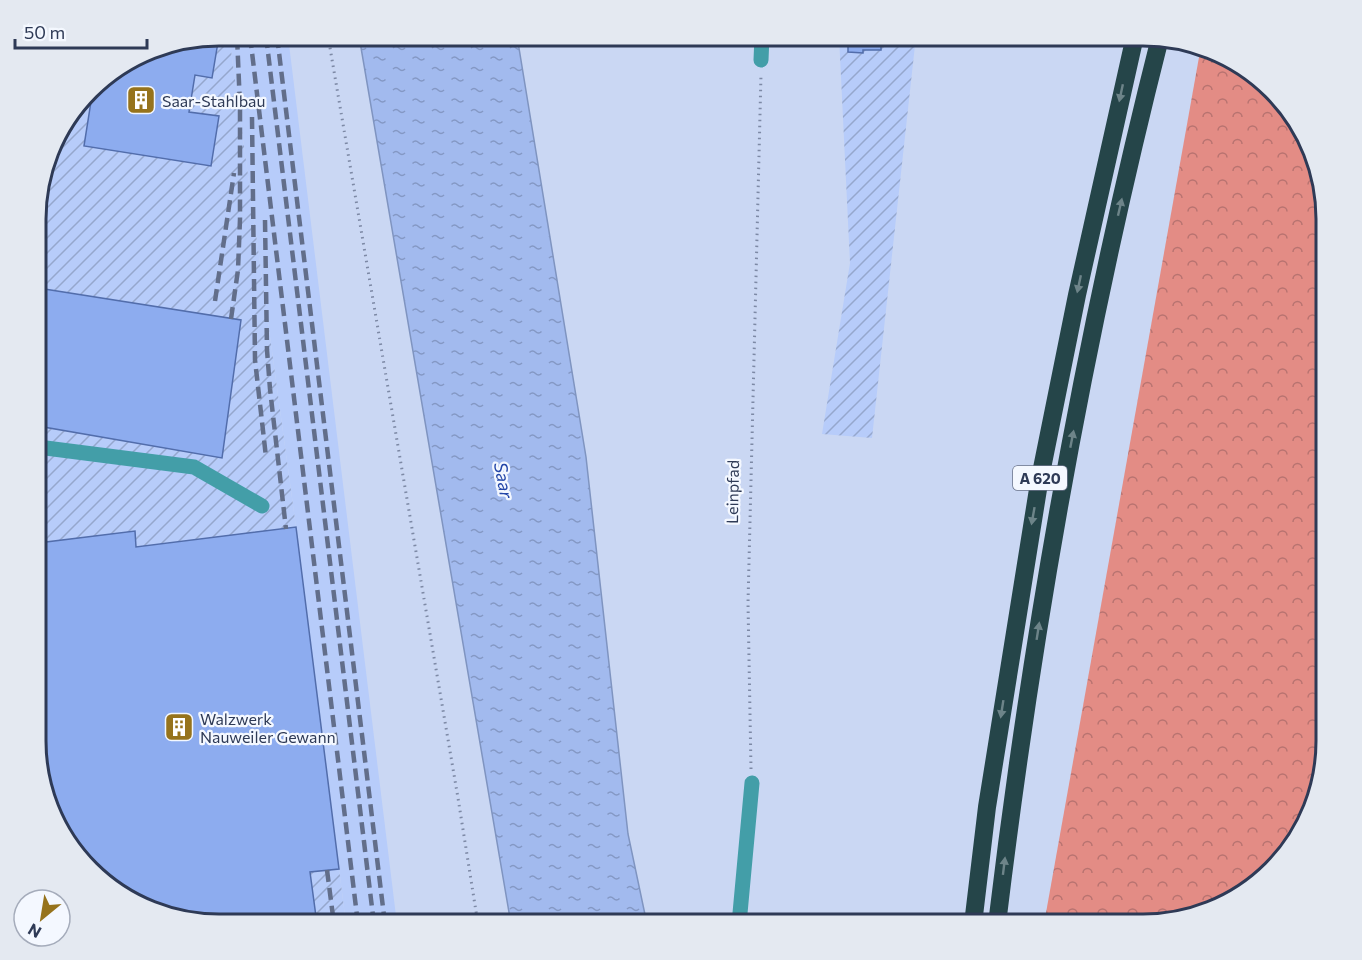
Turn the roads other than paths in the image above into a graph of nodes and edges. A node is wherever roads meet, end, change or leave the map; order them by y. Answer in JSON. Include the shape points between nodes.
{"nodes":[{"id":1,"x":762,"y":47,"type":"edge"},
{"id":2,"x":1133,"y":47,"type":"edge"},
{"id":3,"x":1158,"y":48,"type":"edge"},
{"id":4,"x":761,"y":60,"type":"road end"},
{"id":5,"x":47,"y":448,"type":"edge"},
{"id":6,"x":262,"y":506,"type":"dead end"},
{"id":7,"x":752,"y":783,"type":"road end"},
{"id":8,"x":740,"y":914,"type":"edge"},
{"id":9,"x":974,"y":914,"type":"edge"},
{"id":10,"x":998,"y":914,"type":"edge"}],
"edges":[{"from":1,"to":4,"type":"lane"},
{"from":2,"to":9,"type":"highway","number":"A 620","one_way":true,"via":[[1039,483],[987,807]]},
{"from":10,"to":3,"type":"highway","number":"A 620","one_way":true,"via":[[1013,793],[1063,485],[1098,300]]},
{"from":5,"to":6,"type":"lane","via":[[194,467]]},
{"from":7,"to":8,"type":"lane"}]}
